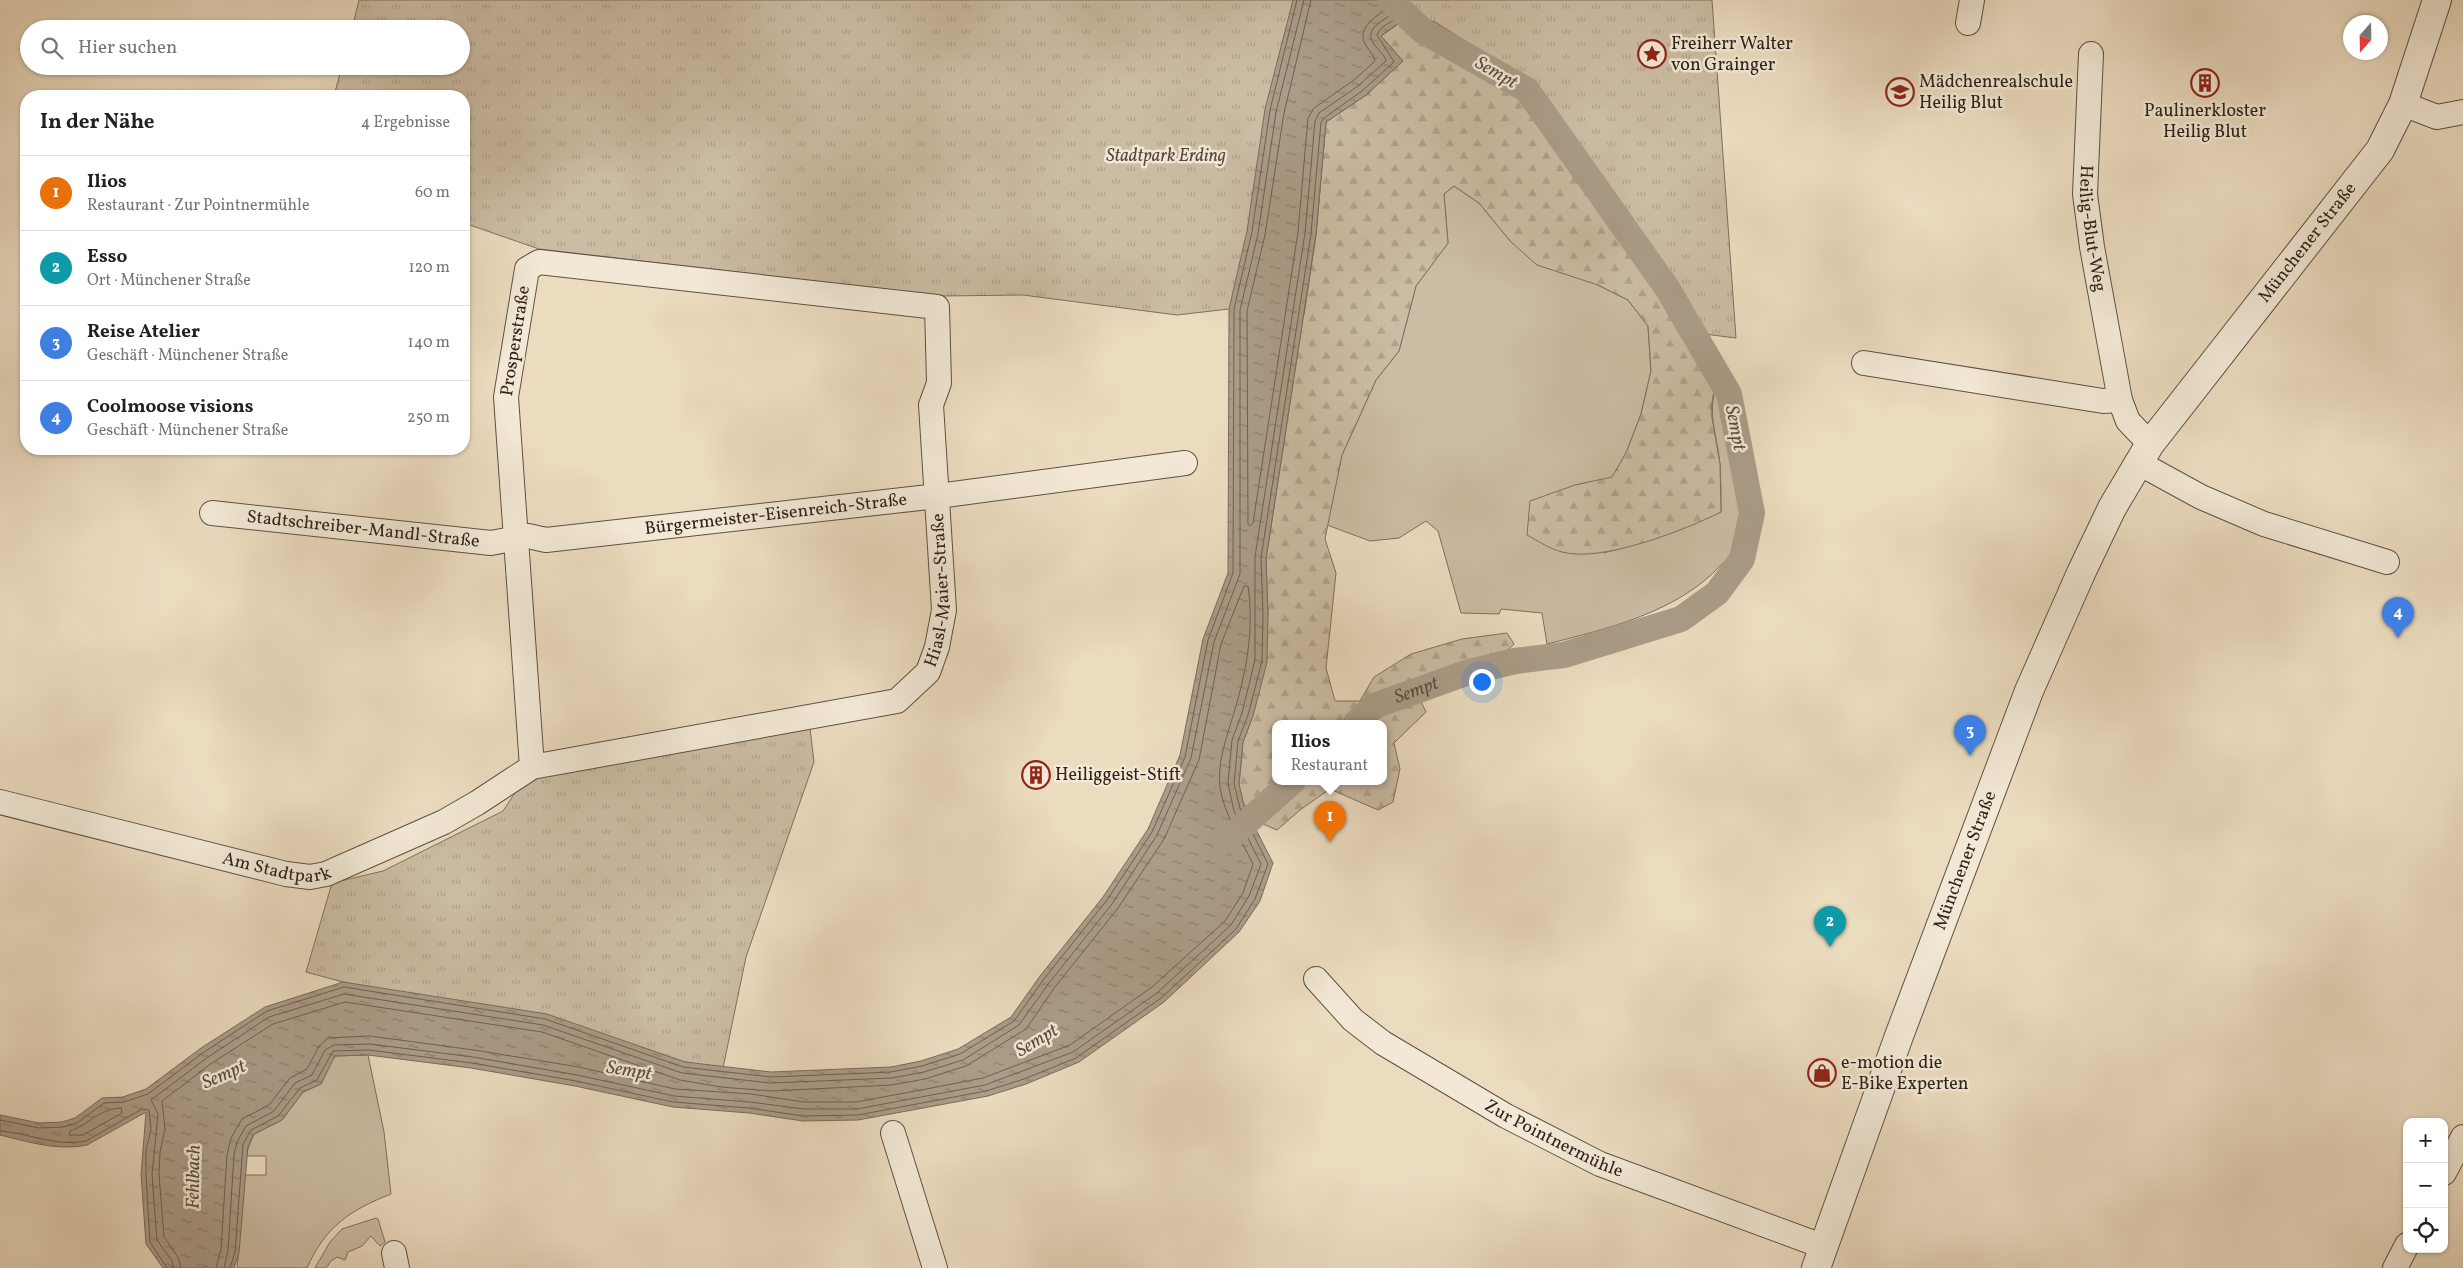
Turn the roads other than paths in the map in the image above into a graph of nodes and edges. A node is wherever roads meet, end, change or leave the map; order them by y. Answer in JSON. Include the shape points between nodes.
{"nodes":[{"id":1,"x":1972,"y":0,"type":"edge"},
{"id":2,"x":2437,"y":0,"type":"edge"},
{"id":3,"x":1968,"y":24,"type":"dead end"},
{"id":4,"x":2091,"y":54,"type":"dead end"},
{"id":5,"x":2403,"y":104,"type":"junction"},
{"id":6,"x":2463,"y":112,"type":"edge"},
{"id":7,"x":937,"y":307,"type":"joint"},
{"id":8,"x":1864,"y":363,"type":"dead end"},
{"id":9,"x":2120,"y":400,"type":"junction"},
{"id":10,"x":2144,"y":453,"type":"junction"},
{"id":11,"x":1185,"y":463,"type":"dead end"},
{"id":12,"x":938,"y":496,"type":"junction"},
{"id":13,"x":212,"y":513,"type":"dead end"},
{"id":14,"x":516,"y":538,"type":"junction"},
{"id":15,"x":2387,"y":562,"type":"dead end"},
{"id":16,"x":532,"y":766,"type":"junction"},
{"id":17,"x":0,"y":802,"type":"edge"},
{"id":18,"x":1316,"y":979,"type":"dead end"},
{"id":19,"x":893,"y":1134,"type":"dead end"},
{"id":20,"x":2463,"y":1136,"type":"edge"},
{"id":21,"x":2448,"y":1165,"type":"edge"},
{"id":22,"x":2403,"y":1253,"type":"edge"},
{"id":23,"x":1819,"y":1257,"type":"edge"},
{"id":24,"x":935,"y":1268,"type":"edge"},
{"id":25,"x":2395,"y":1268,"type":"edge"}],
"edges":[{"from":1,"to":3,"type":"street"},
{"from":2,"to":5,"type":"street","name":"Münchener Straße"},
{"from":4,"to":9,"type":"street","name":"Heilig-Blut-Weg","via":[[2085,194]]},
{"from":5,"to":6,"type":"street","via":[[2437,117]]},
{"from":5,"to":10,"type":"street","name":"Münchener Straße","via":[[2380,150]]},
{"from":7,"to":12,"type":"street","name":"Hiasl-Maier-Straße","via":[[939,382],[931,405]]},
{"from":7,"to":14,"type":"street","name":"Prosperstraße","via":[[539,262],[527,269],[506,397]]},
{"from":8,"to":9,"type":"street","via":[[2103,401]]},
{"from":9,"to":10,"type":"street","name":"Heilig-Blut-Weg"},
{"from":10,"to":15,"type":"street","via":[[2201,497],[2264,524]]},
{"from":10,"to":23,"type":"street","name":"Münchener Straße","via":[[2081,573],[2030,691]]},
{"from":11,"to":12,"type":"street","name":"Bürgermeister-Eisenreich-Straße"},
{"from":12,"to":14,"type":"street","name":"Bürgermeister-Eisenreich-Straße","via":[[546,540],[528,536]]},
{"from":12,"to":16,"type":"street","name":"Hiasl-Maier-Straße","via":[[944,610],[937,647],[928,672],[897,701]]},
{"from":13,"to":14,"type":"street","name":"Stadtschreiber-Mandl-Straße","via":[[491,543]]},
{"from":14,"to":16,"type":"street","name":"Prosperstraße"},
{"from":16,"to":17,"type":"street","name":"Am Stadtpark","via":[[444,822],[326,874],[310,877],[286,874]]},
{"from":18,"to":23,"type":"street","name":"Zur Pointnermühle","via":[[1353,1020],[1383,1044],[1506,1116],[1600,1164]]},
{"from":19,"to":24,"type":"street"},
{"from":20,"to":21,"type":"street"},
{"from":22,"to":25,"type":"street"}]}
